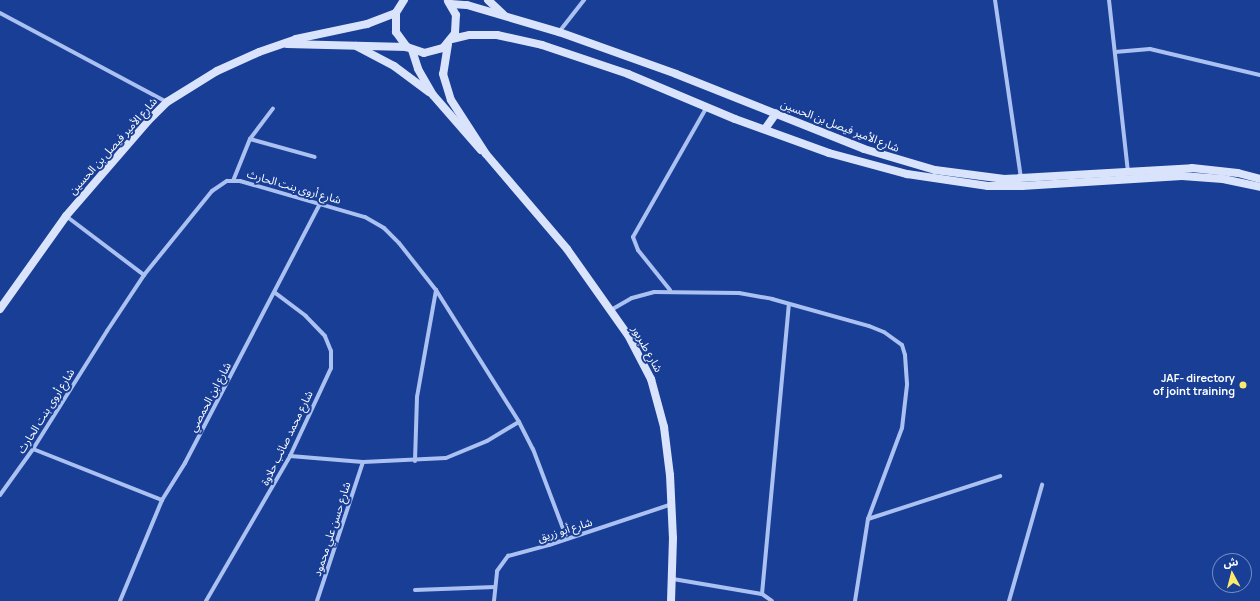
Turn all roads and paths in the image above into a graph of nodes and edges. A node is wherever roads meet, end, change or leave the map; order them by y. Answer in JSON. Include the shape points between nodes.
{"nodes":[{"id":1,"x":404,"y":0,"type":"edge"},
{"id":2,"x":488,"y":0,"type":"edge"},
{"id":3,"x":584,"y":0,"type":"edge"},
{"id":4,"x":995,"y":0,"type":"edge"},
{"id":5,"x":1108,"y":0,"type":"edge"},
{"id":6,"x":449,"y":1,"type":"edge"},
{"id":7,"x":0,"y":13,"type":"edge"},
{"id":8,"x":396,"y":13,"type":"junction"},
{"id":9,"x":507,"y":17,"type":"junction"},
{"id":10,"x":559,"y":32,"type":"junction"},
{"id":11,"x":450,"y":41,"type":"junction"},
{"id":12,"x":282,"y":44,"type":"junction"},
{"id":13,"x":352,"y":44,"type":"junction"},
{"id":14,"x":409,"y":48,"type":"junction"},
{"id":15,"x":1115,"y":52,"type":"junction"},
{"id":16,"x":1260,"y":75,"type":"edge"},
{"id":17,"x":433,"y":95,"type":"junction"},
{"id":18,"x":167,"y":102,"type":"junction"},
{"id":19,"x":707,"y":107,"type":"junction"},
{"id":20,"x":273,"y":109,"type":"dead end"},
{"id":21,"x":776,"y":113,"type":"junction"},
{"id":22,"x":765,"y":129,"type":"junction"},
{"id":23,"x":250,"y":139,"type":"junction"},
{"id":24,"x":486,"y":154,"type":"junction"},
{"id":25,"x":315,"y":157,"type":"dead end"},
{"id":26,"x":1128,"y":174,"type":"junction"},
{"id":27,"x":1260,"y":178,"type":"edge"},
{"id":28,"x":233,"y":181,"type":"junction"},
{"id":29,"x":1021,"y":182,"type":"junction"},
{"id":30,"x":1260,"y":187,"type":"edge"},
{"id":31,"x":320,"y":204,"type":"junction"},
{"id":32,"x":66,"y":216,"type":"junction"},
{"id":33,"x":144,"y":275,"type":"junction"},
{"id":34,"x":436,"y":290,"type":"junction"},
{"id":35,"x":670,"y":290,"type":"junction"},
{"id":36,"x":275,"y":293,"type":"junction"},
{"id":37,"x":789,"y":304,"type":"junction"},
{"id":38,"x":0,"y":309,"type":"edge"},
{"id":39,"x":611,"y":310,"type":"junction"},
{"id":40,"x":519,"y":422,"type":"junction"},
{"id":41,"x":33,"y":449,"type":"junction"},
{"id":42,"x":290,"y":456,"type":"junction"},
{"id":43,"x":415,"y":461,"type":"junction"},
{"id":44,"x":363,"y":462,"type":"junction"},
{"id":45,"x":1000,"y":476,"type":"dead end"},
{"id":46,"x":1042,"y":485,"type":"dead end"},
{"id":47,"x":0,"y":495,"type":"edge"},
{"id":48,"x":162,"y":500,"type":"junction"},
{"id":49,"x":673,"y":504,"type":"junction"},
{"id":50,"x":868,"y":519,"type":"junction"},
{"id":51,"x":567,"y":539,"type":"junction"},
{"id":52,"x":673,"y":579,"type":"junction"},
{"id":53,"x":495,"y":587,"type":"junction"},
{"id":54,"x":415,"y":590,"type":"dead end"},
{"id":55,"x":762,"y":594,"type":"junction"},
{"id":56,"x":120,"y":601,"type":"edge"},
{"id":57,"x":206,"y":601,"type":"edge"},
{"id":58,"x":318,"y":601,"type":"edge"},
{"id":59,"x":494,"y":601,"type":"edge"},
{"id":60,"x":671,"y":601,"type":"edge"},
{"id":61,"x":772,"y":601,"type":"edge"},
{"id":62,"x":855,"y":601,"type":"edge"},
{"id":63,"x":1009,"y":601,"type":"edge"}],
"edges":[{"from":1,"to":8,"type":"street"},
{"from":2,"to":9,"type":"street"},
{"from":3,"to":10,"type":"street"},
{"from":4,"to":29,"type":"street"},
{"from":5,"to":15,"type":"street"},
{"from":6,"to":9,"type":"street","name":"شارع الأمير فيصل بن الحسين"},
{"from":6,"to":11,"type":"street","name":"شارع طبربور","via":[[457,21]]},
{"from":7,"to":18,"type":"street"},
{"from":8,"to":12,"type":"street","name":"شارع الأمير فيصل بن الحسين","via":[[367,24]]},
{"from":8,"to":14,"type":"street","name":"شارع طبربور","via":[[396,32]]},
{"from":9,"to":10,"type":"street","name":"شارع الأمير فيصل بن الحسين"},
{"from":10,"to":21,"type":"street","name":"شارع الأمير فيصل بن الحسين"},
{"from":11,"to":14,"type":"street","name":"شارع الأمير فيصل بن الحسين","via":[[431,53]]},
{"from":11,"to":19,"type":"street","name":"شارع الأمير فيصل بن الحسين","via":[[470,35],[497,35],[542,45],[628,74]]},
{"from":11,"to":24,"type":"street","name":"شارع طبربور","via":[[443,68],[447,93]]},
{"from":12,"to":13,"type":"street","name":"شارع الأمير فيصل بن الحسين"},
{"from":12,"to":18,"type":"street","name":"شارع الأمير فيصل بن الحسين","via":[[218,71]]},
{"from":13,"to":14,"type":"street","name":"شارع الأمير فيصل بن الحسين"},
{"from":13,"to":17,"type":"street","via":[[390,63]]},
{"from":14,"to":17,"type":"street","name":"شارع طبربور"},
{"from":15,"to":16,"type":"street","via":[[1150,49]]},
{"from":15,"to":26,"type":"street"},
{"from":17,"to":24,"type":"street","name":"شارع طبربور","via":[[472,142]]},
{"from":18,"to":32,"type":"street","name":"شارع الأمير فيصل بن الحسين"},
{"from":19,"to":22,"type":"street","name":"شارع الأمير فيصل بن الحسين"},
{"from":19,"to":35,"type":"street","via":[[633,237],[638,250]]},
{"from":20,"to":23,"type":"street"},
{"from":21,"to":22,"type":"street"},
{"from":21,"to":29,"type":"street","name":"شارع الأمير فيصل بن الحسين","via":[[864,149],[906,162],[960,175]]},
{"from":22,"to":29,"type":"street","name":"شارع الأمير فيصل بن الحسين","via":[[829,154],[907,174],[974,184]]},
{"from":23,"to":25,"type":"street"},
{"from":23,"to":28,"type":"street"},
{"from":24,"to":39,"type":"street","name":"شارع طبربور","via":[[549,226]]},
{"from":26,"to":27,"type":"street","name":"شارع الأمير فيصل بن الحسين","via":[[1208,169]]},
{"from":26,"to":29,"type":"street","name":"شارع الأمير فيصل بن الحسين"},
{"from":26,"to":30,"type":"street","name":"شارع الأمير فيصل بن الحسين","via":[[1203,177]]},
{"from":28,"to":31,"type":"street","name":"شارع أروى بنت الحارث","via":[[248,182]]},
{"from":28,"to":33,"type":"street","name":"شارع أروى بنت الحارث","via":[[223,183],[212,191]]},
{"from":31,"to":34,"type":"street","name":"شارع أروى بنت الحارث","via":[[364,217],[384,228],[403,247]]},
{"from":31,"to":36,"type":"street","name":"شارع ابن الحمصي"},
{"from":32,"to":33,"type":"street"},
{"from":32,"to":38,"type":"street","name":"شارع الأمير فيصل بن الحسين"},
{"from":33,"to":41,"type":"street","name":"شارع أروى بنت الحارث"},
{"from":34,"to":40,"type":"street","name":"شارع أروى بنت الحارث"},
{"from":34,"to":43,"type":"street","via":[[417,398]]},
{"from":35,"to":37,"type":"street","via":[[739,293]]},
{"from":35,"to":39,"type":"street","via":[[643,294]]},
{"from":36,"to":42,"type":"street","name":"شارع محمد صائب حلاوة","via":[[306,316],[325,336],[332,360],[329,374]]},
{"from":36,"to":48,"type":"street","name":"شارع ابن الحمصي","via":[[185,463]]},
{"from":37,"to":50,"type":"street","via":[[884,332],[902,345],[906,355],[907,385],[902,428]]},
{"from":37,"to":55,"type":"street"},
{"from":39,"to":49,"type":"street","name":"شارع طبربور","via":[[638,351],[655,389],[664,428]]},
{"from":40,"to":43,"type":"street","via":[[460,453],[446,458]]},
{"from":40,"to":51,"type":"street","name":"شارع أروى بنت الحارث","via":[[536,456]]},
{"from":41,"to":47,"type":"street","name":"شارع أروى بنت الحارث"},
{"from":41,"to":48,"type":"street"},
{"from":42,"to":44,"type":"street"},
{"from":42,"to":57,"type":"street","name":"شارع محمد صائب حلاوة"},
{"from":43,"to":44,"type":"street"},
{"from":44,"to":58,"type":"street","name":"شارع حسن علي محمود"},
{"from":45,"to":50,"type":"street"},
{"from":46,"to":63,"type":"street"},
{"from":48,"to":56,"type":"street","name":"شارع ابن الحمصي"},
{"from":49,"to":51,"type":"street","name":"شارع أبو زريق"},
{"from":49,"to":52,"type":"street","name":"شارع طبربور"},
{"from":50,"to":62,"type":"street"},
{"from":51,"to":53,"type":"street","name":"شارع أبو زريق","via":[[508,556],[497,571]]},
{"from":52,"to":55,"type":"street"},
{"from":52,"to":60,"type":"street","name":"شارع طبربور"},
{"from":53,"to":54,"type":"street"},
{"from":53,"to":59,"type":"street","name":"شارع أبو زريق"},
{"from":55,"to":61,"type":"street"}]}
